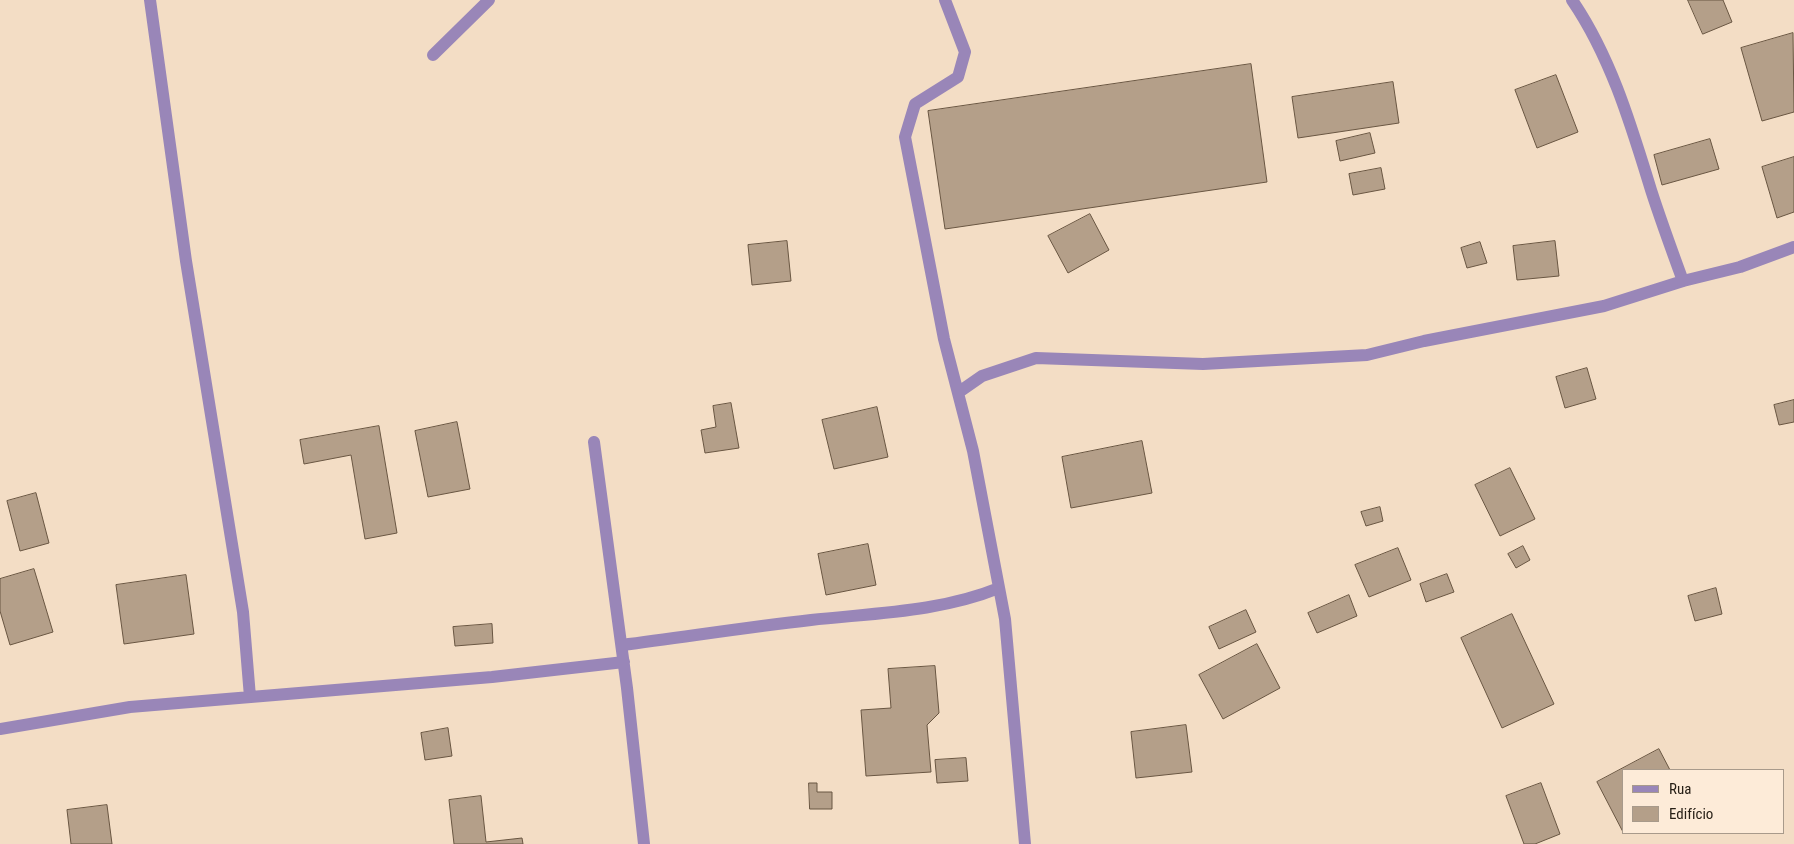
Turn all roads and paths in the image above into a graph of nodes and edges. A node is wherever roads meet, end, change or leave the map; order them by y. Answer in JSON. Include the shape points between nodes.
{"nodes":[{"id":1,"x":150,"y":0,"type":"edge"},
{"id":2,"x":489,"y":0,"type":"edge"},
{"id":3,"x":945,"y":0,"type":"edge"},
{"id":4,"x":1572,"y":0,"type":"edge"},
{"id":5,"x":433,"y":55,"type":"dead end"},
{"id":6,"x":1794,"y":248,"type":"edge"},
{"id":7,"x":1683,"y":281,"type":"junction"},
{"id":8,"x":958,"y":392,"type":"junction"},
{"id":9,"x":594,"y":442,"type":"dead end"},
{"id":10,"x":999,"y":588,"type":"junction"},
{"id":11,"x":622,"y":645,"type":"junction"},
{"id":12,"x":624,"y":662,"type":"junction"},
{"id":13,"x":250,"y":697,"type":"junction"},
{"id":14,"x":0,"y":729,"type":"edge"},
{"id":15,"x":644,"y":844,"type":"edge"},
{"id":16,"x":1025,"y":844,"type":"edge"}],
"edges":[{"from":1,"to":13,"type":"street","via":[[186,261],[243,612]]},
{"from":2,"to":5,"type":"street"},
{"from":3,"to":8,"type":"street","via":[[965,52],[958,77],[916,104],[905,137],[944,339]]},
{"from":4,"to":7,"type":"street","via":[[1609,70],[1633,126]]},
{"from":6,"to":7,"type":"street","via":[[1740,267]]},
{"from":7,"to":8,"type":"street","via":[[1604,306],[1424,341],[1367,356],[1204,364],[1036,358],[982,376]]},
{"from":8,"to":10,"type":"street","via":[[973,451]]},
{"from":9,"to":11,"type":"street"},
{"from":10,"to":11,"type":"street","via":[[965,600],[909,610]]},
{"from":10,"to":16,"type":"street","via":[[1005,619]]},
{"from":11,"to":12,"type":"street"},
{"from":12,"to":13,"type":"street","via":[[492,677]]},
{"from":12,"to":15,"type":"street"},
{"from":13,"to":14,"type":"street","via":[[130,707]]}]}
